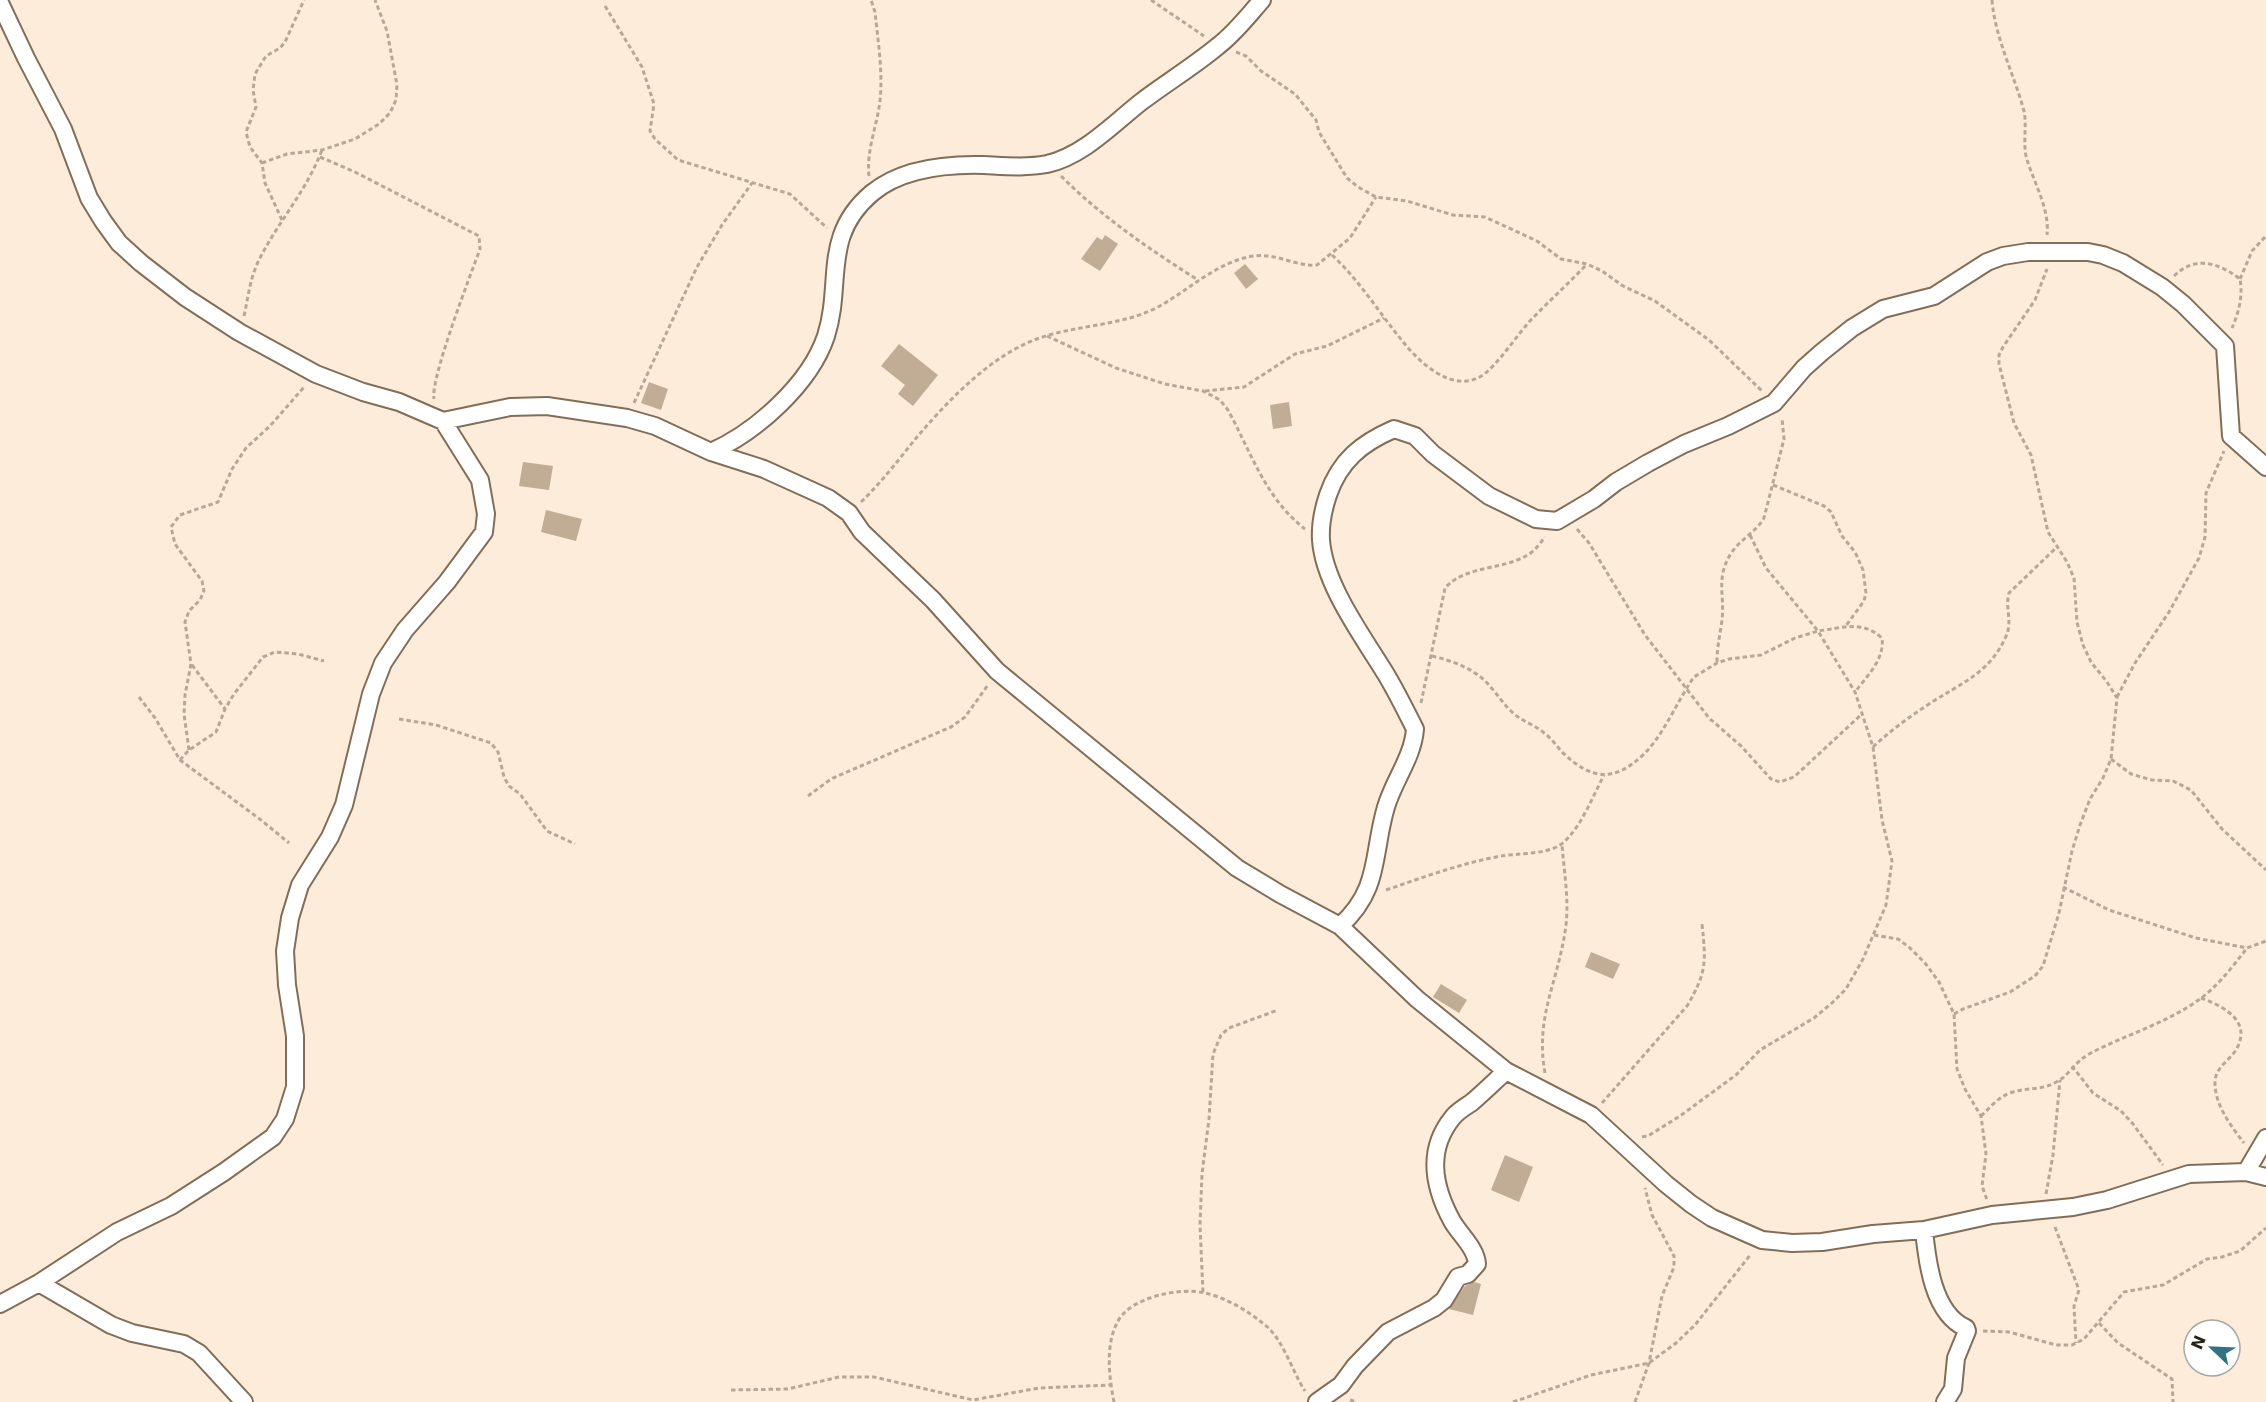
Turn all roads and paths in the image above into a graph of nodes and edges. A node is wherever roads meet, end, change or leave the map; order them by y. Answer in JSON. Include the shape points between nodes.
{"nodes":[{"id":1,"x":304,"y":0,"type":"edge"},
{"id":2,"x":375,"y":0,"type":"edge"},
{"id":3,"x":871,"y":0,"type":"edge"},
{"id":4,"x":1151,"y":0,"type":"edge"},
{"id":5,"x":1262,"y":0,"type":"edge"},
{"id":6,"x":1992,"y":0,"type":"edge"},
{"id":7,"x":0,"y":3,"type":"edge"},
{"id":8,"x":605,"y":6,"type":"dead end"},
{"id":9,"x":1219,"y":46,"type":"junction"},
{"id":10,"x":322,"y":150,"type":"junction"},
{"id":11,"x":320,"y":157,"type":"junction"},
{"id":12,"x":262,"y":163,"type":"junction"},
{"id":13,"x":1049,"y":163,"type":"junction"},
{"id":14,"x":752,"y":183,"type":"junction"},
{"id":15,"x":872,"y":194,"type":"junction"},
{"id":16,"x":1376,"y":197,"type":"junction"},
{"id":17,"x":282,"y":220,"type":"junction"},
{"id":18,"x":2266,"y":236,"type":"edge"},
{"id":19,"x":839,"y":240,"type":"junction"},
{"id":20,"x":2050,"y":252,"type":"junction"},
{"id":21,"x":1332,"y":255,"type":"junction"},
{"id":22,"x":1587,"y":264,"type":"junction"},
{"id":23,"x":2240,"y":279,"type":"junction"},
{"id":24,"x":1198,"y":280,"type":"junction"},
{"id":25,"x":2162,"y":287,"type":"junction"},
{"id":26,"x":1384,"y":318,"type":"junction"},
{"id":27,"x":240,"y":332,"type":"junction"},
{"id":28,"x":1046,"y":335,"type":"junction"},
{"id":29,"x":2224,"y":346,"type":"junction"},
{"id":30,"x":316,"y":374,"type":"junction"},
{"id":31,"x":1203,"y":391,"type":"junction"},
{"id":32,"x":1774,"y":403,"type":"junction"},
{"id":33,"x":627,"y":418,"type":"junction"},
{"id":34,"x":443,"y":421,"type":"junction"},
{"id":35,"x":2231,"y":436,"type":"junction"},
{"id":36,"x":711,"y":452,"type":"junction"},
{"id":37,"x":2266,"y":467,"type":"edge"},
{"id":38,"x":1773,"y":485,"type":"junction"},
{"id":39,"x":849,"y":513,"type":"junction"},
{"id":40,"x":1562,"y":519,"type":"junction"},
{"id":41,"x":1750,"y":535,"type":"junction"},
{"id":42,"x":1321,"y":541,"type":"junction"},
{"id":43,"x":2058,"y":546,"type":"junction"},
{"id":44,"x":1845,"y":627,"type":"junction"},
{"id":45,"x":1818,"y":632,"type":"junction"},
{"id":46,"x":1432,"y":656,"type":"junction"},
{"id":47,"x":324,"y":661,"type":"dead end"},
{"id":48,"x":1717,"y":663,"type":"junction"},
{"id":49,"x":191,"y":664,"type":"junction"},
{"id":50,"x":997,"y":672,"type":"junction"},
{"id":51,"x":1685,"y":690,"type":"junction"},
{"id":52,"x":1856,"y":692,"type":"junction"},
{"id":53,"x":139,"y":697,"type":"dead end"},
{"id":54,"x":2117,"y":698,"type":"junction"},
{"id":55,"x":225,"y":709,"type":"junction"},
{"id":56,"x":1863,"y":713,"type":"junction"},
{"id":57,"x":399,"y":719,"type":"dead end"},
{"id":58,"x":1415,"y":729,"type":"junction"},
{"id":59,"x":1873,"y":747,"type":"junction"},
{"id":60,"x":189,"y":750,"type":"junction"},
{"id":61,"x":2111,"y":759,"type":"junction"},
{"id":62,"x":180,"y":760,"type":"junction"},
{"id":63,"x":1604,"y":775,"type":"junction"},
{"id":64,"x":808,"y":796,"type":"dead end"},
{"id":65,"x":288,"y":843,"type":"dead end"},
{"id":66,"x":574,"y":844,"type":"dead end"},
{"id":67,"x":1562,"y":844,"type":"junction"},
{"id":68,"x":2266,"y":870,"type":"edge"},
{"id":69,"x":2063,"y":887,"type":"junction"},
{"id":70,"x":1364,"y":897,"type":"junction"},
{"id":71,"x":1702,"y":924,"type":"dead end"},
{"id":72,"x":1340,"y":926,"type":"junction"},
{"id":73,"x":1874,"y":935,"type":"junction"},
{"id":74,"x":2266,"y":941,"type":"edge"},
{"id":75,"x":2247,"y":948,"type":"junction"},
{"id":76,"x":2201,"y":998,"type":"junction"},
{"id":77,"x":1278,"y":1010,"type":"dead end"},
{"id":78,"x":1954,"y":1014,"type":"junction"},
{"id":79,"x":2072,"y":1065,"type":"junction"},
{"id":80,"x":1506,"y":1071,"type":"junction"},
{"id":81,"x":2060,"y":1080,"type":"junction"},
{"id":82,"x":1548,"y":1092,"type":"junction"},
{"id":83,"x":1591,"y":1115,"type":"junction"},
{"id":84,"x":1981,"y":1116,"type":"junction"},
{"id":85,"x":1618,"y":1138,"type":"junction"},
{"id":86,"x":2266,"y":1138,"type":"edge"},
{"id":87,"x":2255,"y":1156,"type":"junction"},
{"id":88,"x":2246,"y":1172,"type":"junction"},
{"id":89,"x":2266,"y":1176,"type":"edge"},
{"id":90,"x":2172,"y":1178,"type":"junction"},
{"id":91,"x":1644,"y":1186,"type":"dead end"},
{"id":92,"x":2048,"y":1210,"type":"junction"},
{"id":93,"x":1992,"y":1215,"type":"junction"},
{"id":94,"x":2266,"y":1228,"type":"edge"},
{"id":95,"x":1924,"y":1230,"type":"junction"},
{"id":96,"x":1762,"y":1240,"type":"junction"},
{"id":97,"x":39,"y":1283,"type":"junction"},
{"id":98,"x":1203,"y":1292,"type":"junction"},
{"id":99,"x":0,"y":1304,"type":"edge"},
{"id":100,"x":2099,"y":1323,"type":"junction"},
{"id":101,"x":1966,"y":1331,"type":"junction"},
{"id":102,"x":2076,"y":1343,"type":"junction"},
{"id":103,"x":1649,"y":1363,"type":"junction"},
{"id":104,"x":1111,"y":1385,"type":"junction"},
{"id":105,"x":731,"y":1390,"type":"dead end"},
{"id":106,"x":1318,"y":1401,"type":"edge"},
{"id":107,"x":244,"y":1402,"type":"edge"},
{"id":108,"x":1114,"y":1402,"type":"edge"},
{"id":109,"x":1513,"y":1402,"type":"edge"},
{"id":110,"x":1635,"y":1402,"type":"edge"},
{"id":111,"x":1945,"y":1402,"type":"edge"},
{"id":112,"x":2173,"y":1402,"type":"edge"}],
"edges":[{"from":1,"to":12,"type":"path","via":[[285,42],[261,62],[253,82],[256,106],[246,132],[250,147]]},
{"from":2,"to":10,"type":"path","via":[[390,45],[396,100],[379,124],[355,139]]},
{"from":3,"to":15,"type":"path","via":[[880,97],[867,163]]},
{"from":4,"to":9,"type":"path"},
{"from":5,"to":9,"type":"street"},
{"from":6,"to":20,"type":"path","via":[[2025,114],[2026,157],[2048,221]]},
{"from":7,"to":27,"type":"street","via":[[63,129],[88,198],[119,243],[185,297]]},
{"from":8,"to":14,"type":"path","via":[[642,67],[654,104],[650,130],[655,139],[678,160]]},
{"from":9,"to":13,"type":"street","via":[[1092,141]]},
{"from":9,"to":16,"type":"path","via":[[1246,56],[1294,94],[1316,120],[1319,132],[1347,178]]},
{"from":10,"to":11,"type":"path"},
{"from":10,"to":12,"type":"path","via":[[287,154]]},
{"from":11,"to":17,"type":"path","via":[[308,183]]},
{"from":11,"to":34,"type":"path","via":[[479,236],[480,249],[434,387],[435,401],[443,409]]},
{"from":12,"to":17,"type":"path","via":[[265,183]]},
{"from":13,"to":15,"type":"street","via":[[939,168],[891,180]]},
{"from":13,"to":24,"type":"path","via":[[1103,214]]},
{"from":14,"to":19,"type":"path","via":[[790,194]]},
{"from":14,"to":33,"type":"path","via":[[697,267]]},
{"from":15,"to":19,"type":"street","via":[[858,207]]},
{"from":16,"to":21,"type":"path","via":[[1350,238]]},
{"from":16,"to":22,"type":"path","via":[[1407,201],[1452,215],[1485,217],[1537,241],[1561,259]]},
{"from":17,"to":27,"type":"path","via":[[255,271]]},
{"from":18,"to":23,"type":"path","via":[[2252,251]]},
{"from":19,"to":36,"type":"street","via":[[826,335],[818,354],[803,377],[759,424]]},
{"from":20,"to":25,"type":"street","via":[[2103,255]]},
{"from":20,"to":32,"type":"street","via":[[2003,256],[1934,296],[1883,309],[1822,352]]},
{"from":20,"to":43,"type":"path","via":[[2042,285],[2003,347],[1999,364],[2014,423],[2031,455],[2048,532]]},
{"from":21,"to":24,"type":"path","via":[[1317,265],[1251,256]]},
{"from":21,"to":26,"type":"path"},
{"from":22,"to":26,"type":"path","via":[[1528,323],[1491,369],[1467,382],[1450,380],[1419,360]]},
{"from":22,"to":32,"type":"path","via":[[1655,301],[1709,340]]},
{"from":23,"to":25,"type":"path","via":[[2210,263],[2198,263],[2183,267]]},
{"from":23,"to":29,"type":"path","via":[[2240,305]]},
{"from":24,"to":28,"type":"path","via":[[1138,315]]},
{"from":25,"to":29,"type":"street"},
{"from":26,"to":31,"type":"path","via":[[1327,346],[1295,354],[1244,387]]},
{"from":27,"to":30,"type":"street"},
{"from":28,"to":31,"type":"path","via":[[1116,368]]},
{"from":28,"to":39,"type":"path","via":[[1024,344],[976,378]]},
{"from":29,"to":35,"type":"street"},
{"from":30,"to":34,"type":"street"},
{"from":30,"to":49,"type":"path","via":[[246,448],[218,502],[180,515],[171,526],[175,544],[202,581],[204,591],[186,616]]},
{"from":31,"to":42,"type":"path","via":[[1220,400],[1228,410],[1272,496],[1293,520]]},
{"from":32,"to":38,"type":"path","via":[[1782,419],[1784,439]]},
{"from":32,"to":40,"type":"street","via":[[1657,458]]},
{"from":33,"to":34,"type":"street","via":[[547,406],[510,407]]},
{"from":33,"to":36,"type":"street","via":[[655,426]]},
{"from":34,"to":97,"type":"street","via":[[480,480],[486,514],[484,532],[383,663],[371,694],[344,805],[330,837],[300,885],[285,951],[295,1036],[295,1087],[285,1119],[273,1137],[224,1172],[171,1206],[117,1232]]},
{"from":35,"to":37,"type":"street"},
{"from":35,"to":54,"type":"path","via":[[2206,493],[2205,537],[2199,558]]},
{"from":36,"to":39,"type":"street","via":[[764,469],[828,498]]},
{"from":38,"to":41,"type":"path","via":[[1764,518]]},
{"from":38,"to":44,"type":"path","via":[[1824,506],[1855,552],[1863,570],[1866,593]]},
{"from":39,"to":50,"type":"street","via":[[862,532],[933,600]]},
{"from":40,"to":42,"type":"street","via":[[1536,519],[1489,496],[1415,436],[1394,429],[1370,440],[1349,458],[1333,481],[1322,514]]},
{"from":40,"to":46,"type":"path","via":[[1527,555],[1453,579],[1445,588]]},
{"from":40,"to":51,"type":"path","via":[[1589,543],[1645,635]]},
{"from":41,"to":45,"type":"path","via":[[1766,568]]},
{"from":41,"to":48,"type":"path","via":[[1732,552],[1724,568]]},
{"from":42,"to":58,"type":"street","via":[[1330,576]]},
{"from":43,"to":54,"type":"path","via":[[2074,578],[2083,645]]},
{"from":43,"to":59,"type":"path","via":[[2009,593],[2008,632],[1987,666]]},
{"from":44,"to":45,"type":"path"},
{"from":44,"to":52,"type":"path","via":[[1865,627],[1882,638],[1876,664]]},
{"from":45,"to":48,"type":"path","via":[[1795,638],[1761,655]]},
{"from":45,"to":52,"type":"path"},
{"from":46,"to":58,"type":"path"},
{"from":46,"to":63,"type":"path","via":[[1479,675],[1511,711],[1543,732],[1577,767]]},
{"from":47,"to":55,"type":"path","via":[[275,652],[263,657]]},
{"from":48,"to":51,"type":"path","via":[[1694,677]]},
{"from":49,"to":55,"type":"path"},
{"from":49,"to":60,"type":"path","via":[[184,714]]},
{"from":50,"to":64,"type":"path","via":[[965,717],[951,727],[831,779]]},
{"from":50,"to":72,"type":"street","via":[[1237,868]]},
{"from":51,"to":56,"type":"path","via":[[1771,779],[1780,782],[1794,777]]},
{"from":51,"to":63,"type":"path","via":[[1655,742],[1643,755],[1614,775]]},
{"from":52,"to":56,"type":"path"},
{"from":53,"to":62,"type":"path"},
{"from":54,"to":61,"type":"path"},
{"from":55,"to":60,"type":"path","via":[[216,732]]},
{"from":56,"to":59,"type":"path"},
{"from":57,"to":66,"type":"path","via":[[436,725],[491,743],[509,786],[520,794],[546,831]]},
{"from":58,"to":70,"type":"street","via":[[1411,749],[1386,806],[1375,867]]},
{"from":59,"to":73,"type":"path","via":[[1882,820],[1892,861],[1886,905]]},
{"from":60,"to":62,"type":"path"},
{"from":61,"to":68,"type":"path","via":[[2131,774],[2173,781],[2191,790],[2222,829]]},
{"from":61,"to":69,"type":"path","via":[[2090,799]]},
{"from":62,"to":65,"type":"path"},
{"from":63,"to":67,"type":"path","via":[[1583,816]]},
{"from":67,"to":70,"type":"path","via":[[1541,852],[1448,868]]},
{"from":67,"to":82,"type":"path","via":[[1566,929],[1541,1033]]},
{"from":69,"to":75,"type":"path","via":[[2132,919]]},
{"from":69,"to":78,"type":"path","via":[[2043,966],[2035,976],[2010,992]]},
{"from":70,"to":72,"type":"street"},
{"from":71,"to":83,"type":"path","via":[[1706,959],[1697,989],[1687,1006]]},
{"from":72,"to":80,"type":"street","via":[[1417,999]]},
{"from":73,"to":78,"type":"path","via":[[1898,939],[1910,948],[1939,982]]},
{"from":73,"to":85,"type":"path","via":[[1845,989],[1823,1011],[1760,1050],[1736,1075],[1664,1127],[1648,1136]]},
{"from":74,"to":75,"type":"path"},
{"from":75,"to":76,"type":"path"},
{"from":76,"to":79,"type":"path"},
{"from":76,"to":87,"type":"path","via":[[2230,1011],[2237,1020],[2240,1031],[2236,1051],[2215,1080],[2227,1120]]},
{"from":77,"to":98,"type":"path","via":[[1229,1028],[1212,1054],[1200,1225]]},
{"from":78,"to":84,"type":"path","via":[[1957,1069]]},
{"from":79,"to":81,"type":"path"},
{"from":79,"to":90,"type":"path","via":[[2093,1093],[2133,1124]]},
{"from":80,"to":82,"type":"street"},
{"from":80,"to":106,"type":"street","via":[[1454,1116],[1434,1155],[1443,1200],[1477,1256],[1477,1264],[1468,1274],[1458,1277],[1444,1300],[1434,1308],[1388,1332],[1341,1385]]},
{"from":81,"to":84,"type":"path","via":[[2046,1087],[2002,1096]]},
{"from":81,"to":92,"type":"path","via":[[2044,1208]]},
{"from":82,"to":83,"type":"street"},
{"from":83,"to":85,"type":"street"},
{"from":84,"to":93,"type":"path","via":[[1986,1154],[1982,1186]]},
{"from":85,"to":96,"type":"street","via":[[1691,1204]]},
{"from":86,"to":87,"type":"street"},
{"from":87,"to":88,"type":"street"},
{"from":88,"to":89,"type":"street"},
{"from":88,"to":90,"type":"street"},
{"from":90,"to":92,"type":"street","via":[[2107,1200]]},
{"from":91,"to":103,"type":"path","via":[[1652,1215],[1674,1256]]},
{"from":92,"to":93,"type":"street"},
{"from":92,"to":102,"type":"path","via":[[2079,1290],[2074,1306]]},
{"from":93,"to":95,"type":"street"},
{"from":94,"to":100,"type":"path","via":[[2240,1251],[2207,1258],[2163,1285],[2124,1292]]},
{"from":95,"to":96,"type":"street","via":[[1792,1244]]},
{"from":95,"to":101,"type":"street","via":[[1927,1260],[1943,1309]]},
{"from":96,"to":103,"type":"path","via":[[1695,1325]]},
{"from":97,"to":99,"type":"street"},
{"from":97,"to":107,"type":"street","via":[[111,1325],[184,1344],[199,1353]]},
{"from":98,"to":104,"type":"path","via":[[1168,1294],[1127,1309],[1113,1331]]},
{"from":98,"to":106,"type":"path","via":[[1227,1300],[1266,1326],[1278,1339],[1306,1392]]},
{"from":100,"to":102,"type":"path"},
{"from":100,"to":112,"type":"path","via":[[2127,1350],[2172,1379]]},
{"from":101,"to":102,"type":"path","via":[[2009,1332],[2056,1345]]},
{"from":101,"to":111,"type":"street","via":[[1956,1358],[1953,1389]]},
{"from":103,"to":109,"type":"path","via":[[1591,1375]]},
{"from":103,"to":110,"type":"path"},
{"from":104,"to":105,"type":"path","via":[[1039,1388],[973,1400],[874,1377],[839,1377],[788,1389]]},
{"from":104,"to":108,"type":"path"}]}
